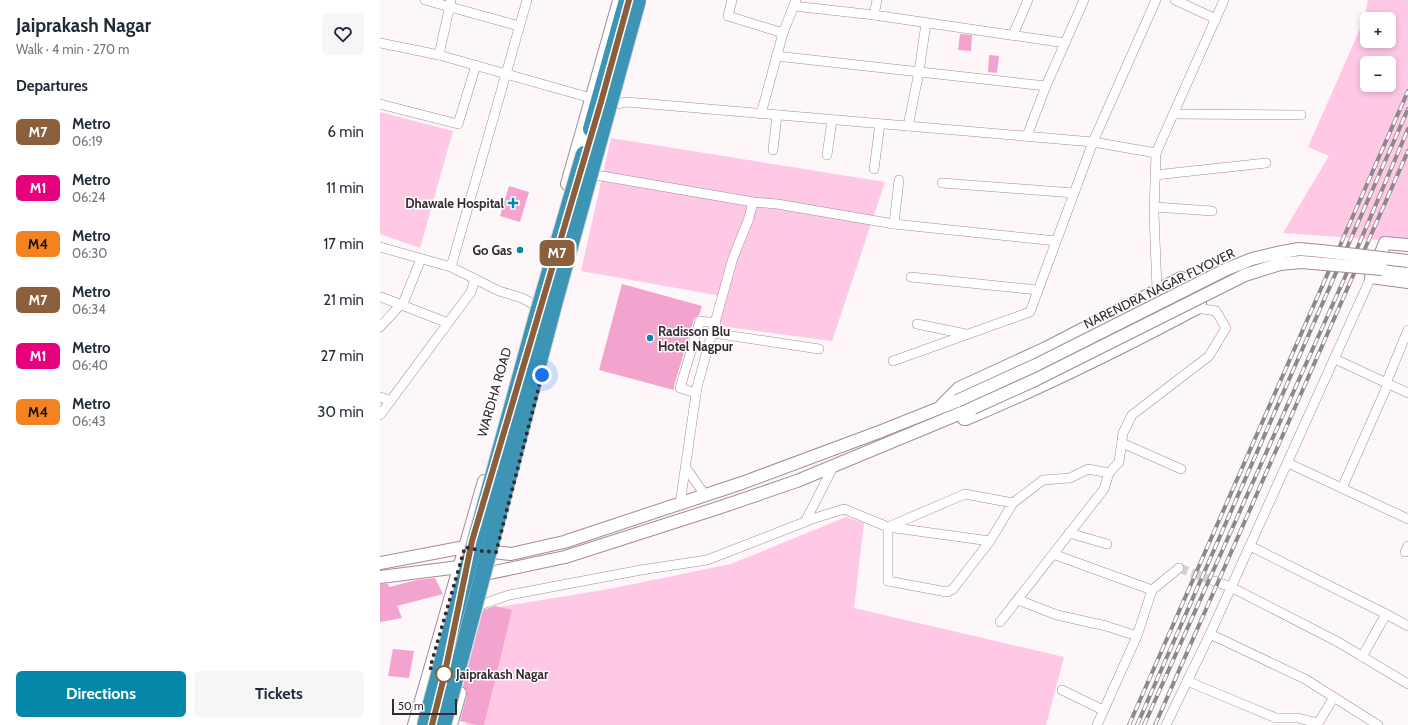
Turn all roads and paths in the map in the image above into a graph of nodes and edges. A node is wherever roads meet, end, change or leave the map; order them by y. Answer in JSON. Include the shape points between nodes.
{"nodes":[{"id":1,"x":424,"y":0,"type":"edge"},
{"id":2,"x":526,"y":0,"type":"edge"},
{"id":3,"x":619,"y":0,"type":"edge"},
{"id":4,"x":627,"y":0,"type":"edge"},
{"id":5,"x":638,"y":0,"type":"edge"},
{"id":6,"x":644,"y":0,"type":"edge"},
{"id":7,"x":732,"y":0,"type":"edge"},
{"id":8,"x":877,"y":0,"type":"edge"},
{"id":9,"x":1028,"y":0,"type":"edge"},
{"id":10,"x":1084,"y":0,"type":"edge"},
{"id":11,"x":1156,"y":0,"type":"edge"},
{"id":12,"x":1176,"y":0,"type":"edge"},
{"id":13,"x":1224,"y":0,"type":"edge"},
{"id":14,"x":450,"y":3,"type":"edge"},
{"id":15,"x":795,"y":3,"type":"edge"},
{"id":16,"x":874,"y":15,"type":"junction"},
{"id":17,"x":1216,"y":19,"type":"junction"},
{"id":18,"x":926,"y":23,"type":"junction"},
{"id":19,"x":519,"y":26,"type":"junction"},
{"id":20,"x":783,"y":33,"type":"junction"},
{"id":21,"x":1013,"y":35,"type":"junction"},
{"id":22,"x":380,"y":43,"type":"edge"},
{"id":23,"x":1065,"y":43,"type":"junction"},
{"id":24,"x":439,"y":55,"type":"junction"},
{"id":25,"x":776,"y":56,"type":"junction"},
{"id":26,"x":476,"y":65,"type":"junction"},
{"id":27,"x":919,"y":72,"type":"junction"},
{"id":28,"x":505,"y":73,"type":"junction"},
{"id":29,"x":1046,"y":86,"type":"junction"},
{"id":30,"x":591,"y":98,"type":"junction"},
{"id":31,"x":380,"y":104,"type":"edge"},
{"id":32,"x":616,"y":104,"type":"junction"},
{"id":33,"x":761,"y":114,"type":"junction"},
{"id":34,"x":1173,"y":114,"type":"junction"},
{"id":35,"x":777,"y":115,"type":"junction"},
{"id":36,"x":1301,"y":115,"type":"dead end"},
{"id":37,"x":832,"y":120,"type":"junction"},
{"id":38,"x":880,"y":124,"type":"junction"},
{"id":39,"x":908,"y":126,"type":"junction"},
{"id":40,"x":1027,"y":136,"type":"junction"},
{"id":41,"x":1093,"y":142,"type":"junction"},
{"id":42,"x":773,"y":150,"type":"dead end"},
{"id":43,"x":1156,"y":153,"type":"junction"},
{"id":44,"x":827,"y":155,"type":"dead end"},
{"id":45,"x":1266,"y":163,"type":"dead end"},
{"id":46,"x":874,"y":169,"type":"dead end"},
{"id":47,"x":596,"y":175,"type":"junction"},
{"id":48,"x":1155,"y":175,"type":"junction"},
{"id":49,"x":899,"y":180,"type":"dead end"},
{"id":50,"x":942,"y":183,"type":"dead end"},
{"id":51,"x":1074,"y":193,"type":"junction"},
{"id":52,"x":753,"y":202,"type":"junction"},
{"id":53,"x":1155,"y":207,"type":"junction"},
{"id":54,"x":1212,"y":211,"type":"dead end"},
{"id":55,"x":894,"y":224,"type":"junction"},
{"id":56,"x":1056,"y":241,"type":"junction"},
{"id":57,"x":1408,"y":245,"type":"edge"},
{"id":58,"x":380,"y":247,"type":"edge"},
{"id":59,"x":421,"y":259,"type":"junction"},
{"id":60,"x":1408,"y":261,"type":"edge"},
{"id":61,"x":451,"y":267,"type":"junction"},
{"id":62,"x":1408,"y":272,"type":"edge"},
{"id":63,"x":911,"y":277,"type":"dead end"},
{"id":64,"x":1371,"y":277,"type":"junction"},
{"id":65,"x":475,"y":279,"type":"junction"},
{"id":66,"x":1408,"y":282,"type":"edge"},
{"id":67,"x":1157,"y":289,"type":"junction"},
{"id":68,"x":1038,"y":290,"type":"junction"},
{"id":69,"x":381,"y":297,"type":"edge"},
{"id":70,"x":533,"y":304,"type":"junction"},
{"id":71,"x":400,"y":305,"type":"junction"},
{"id":72,"x":1197,"y":308,"type":"junction"},
{"id":73,"x":448,"y":323,"type":"junction"},
{"id":74,"x":716,"y":324,"type":"junction"},
{"id":75,"x":917,"y":324,"type":"dead end"},
{"id":76,"x":380,"y":327,"type":"edge"},
{"id":77,"x":1408,"y":330,"type":"edge"},
{"id":78,"x":713,"y":333,"type":"junction"},
{"id":79,"x":967,"y":334,"type":"junction"},
{"id":80,"x":819,"y":350,"type":"dead end"},
{"id":81,"x":1335,"y":359,"type":"junction"},
{"id":82,"x":893,"y":360,"type":"dead end"},
{"id":83,"x":1387,"y":383,"type":"junction"},
{"id":84,"x":696,"y":393,"type":"junction"},
{"id":85,"x":1408,"y":393,"type":"edge"},
{"id":86,"x":380,"y":397,"type":"edge"},
{"id":87,"x":390,"y":401,"type":"junction"},
{"id":88,"x":936,"y":410,"type":"junction"},
{"id":89,"x":380,"y":415,"type":"edge"},
{"id":90,"x":948,"y":419,"type":"junction"},
{"id":91,"x":1122,"y":443,"type":"junction"},
{"id":92,"x":1288,"y":463,"type":"junction"},
{"id":93,"x":833,"y":466,"type":"junction"},
{"id":94,"x":686,"y":468,"type":"junction"},
{"id":95,"x":1181,"y":469,"type":"dead end"},
{"id":96,"x":1109,"y":473,"type":"junction"},
{"id":97,"x":1342,"y":488,"type":"junction"},
{"id":98,"x":705,"y":495,"type":"junction"},
{"id":99,"x":1013,"y":503,"type":"junction"},
{"id":100,"x":680,"y":504,"type":"junction"},
{"id":101,"x":1408,"y":519,"type":"edge"},
{"id":102,"x":805,"y":522,"type":"junction"},
{"id":103,"x":888,"y":527,"type":"junction"},
{"id":104,"x":1069,"y":534,"type":"junction"},
{"id":105,"x":990,"y":542,"type":"junction"},
{"id":106,"x":1107,"y":544,"type":"dead end"},
{"id":107,"x":1250,"y":546,"type":"junction"},
{"id":108,"x":465,"y":547,"type":"junction"},
{"id":109,"x":496,"y":552,"type":"junction"},
{"id":110,"x":1053,"y":554,"type":"junction"},
{"id":111,"x":380,"y":563,"type":"edge"},
{"id":112,"x":459,"y":567,"type":"junction"},
{"id":113,"x":1179,"y":568,"type":"dead end"},
{"id":114,"x":490,"y":573,"type":"junction"},
{"id":115,"x":380,"y":577,"type":"edge"},
{"id":116,"x":1214,"y":582,"type":"tunnel mouth"},
{"id":117,"x":1231,"y":587,"type":"junction"},
{"id":118,"x":1152,"y":590,"type":"junction"},
{"id":119,"x":1018,"y":600,"type":"junction"},
{"id":120,"x":483,"y":604,"type":"junction"},
{"id":121,"x":1386,"y":614,"type":"junction"},
{"id":122,"x":1000,"y":622,"type":"dead end"},
{"id":123,"x":1408,"y":626,"type":"edge"},
{"id":124,"x":1210,"y":634,"type":"junction"},
{"id":125,"x":1137,"y":636,"type":"junction"},
{"id":126,"x":1362,"y":657,"type":"junction"},
{"id":127,"x":1188,"y":681,"type":"junction"},
{"id":128,"x":1408,"y":684,"type":"edge"},
{"id":129,"x":1062,"y":690,"type":"dead end"},
{"id":130,"x":1334,"y":697,"type":"junction"},
{"id":131,"x":1103,"y":710,"type":"junction"},
{"id":132,"x":1169,"y":724,"type":"edge"},
{"id":133,"x":1318,"y":724,"type":"edge"},
{"id":134,"x":414,"y":725,"type":"edge"},
{"id":135,"x":425,"y":725,"type":"edge"},
{"id":136,"x":443,"y":725,"type":"edge"},
{"id":137,"x":451,"y":725,"type":"edge"},
{"id":138,"x":1096,"y":725,"type":"edge"},
{"id":139,"x":1378,"y":725,"type":"edge"}],
"edges":[{"from":1,"to":14,"type":"street"},
{"from":2,"to":19,"type":"street"},
{"from":3,"to":30,"type":"street","name":"WARDHA ROAD"},
{"from":4,"to":135,"type":"highway","bridge":true,"via":[[536,319]]},
{"from":5,"to":136,"type":"highway","bridge":true},
{"from":6,"to":32,"type":"street"},
{"from":7,"to":20,"type":"street","via":[[728,16]]},
{"from":8,"to":16,"type":"street"},
{"from":9,"to":21,"type":"street"},
{"from":10,"to":23,"type":"street"},
{"from":11,"to":41,"type":"street"},
{"from":12,"to":17,"type":"street"},
{"from":13,"to":17,"type":"street"},
{"from":14,"to":19,"type":"street"},
{"from":14,"to":24,"type":"street"},
{"from":15,"to":16,"type":"street"},
{"from":15,"to":20,"type":"street"},
{"from":16,"to":18,"type":"street"},
{"from":17,"to":34,"type":"street"},
{"from":18,"to":21,"type":"street"},
{"from":18,"to":27,"type":"street"},
{"from":19,"to":28,"type":"street"},
{"from":20,"to":25,"type":"street"},
{"from":21,"to":23,"type":"street"},
{"from":22,"to":24,"type":"street"},
{"from":23,"to":29,"type":"street"},
{"from":24,"to":26,"type":"street"},
{"from":25,"to":27,"type":"street"},
{"from":25,"to":33,"type":"street"},
{"from":26,"to":28,"type":"street"},
{"from":26,"to":31,"type":"street","via":[[458,124]]},
{"from":27,"to":29,"type":"street"},
{"from":27,"to":39,"type":"street"},
{"from":28,"to":30,"type":"street"},
{"from":28,"to":61,"type":"street"},
{"from":29,"to":40,"type":"street"},
{"from":30,"to":70,"type":"street","name":"WARDHA ROAD"},
{"from":32,"to":33,"type":"street","via":[[627,102]]},
{"from":32,"to":47,"type":"street"},
{"from":33,"to":35,"type":"street"},
{"from":34,"to":36,"type":"street"},
{"from":34,"to":43,"type":"street"},
{"from":35,"to":37,"type":"street"},
{"from":35,"to":42,"type":"street"},
{"from":37,"to":38,"type":"street"},
{"from":37,"to":44,"type":"street"},
{"from":38,"to":39,"type":"street"},
{"from":38,"to":46,"type":"street"},
{"from":39,"to":40,"type":"street"},
{"from":40,"to":41,"type":"street"},
{"from":41,"to":43,"type":"street"},
{"from":41,"to":51,"type":"street"},
{"from":43,"to":48,"type":"street"},
{"from":45,"to":48,"type":"street"},
{"from":47,"to":52,"type":"street"},
{"from":47,"to":109,"type":"street"},
{"from":48,"to":53,"type":"street"},
{"from":49,"to":55,"type":"street"},
{"from":50,"to":51,"type":"street"},
{"from":51,"to":56,"type":"street"},
{"from":52,"to":55,"type":"street"},
{"from":52,"to":74,"type":"street","via":[[733,258]]},
{"from":53,"to":54,"type":"street"},
{"from":53,"to":67,"type":"street"},
{"from":55,"to":56,"type":"street"},
{"from":56,"to":68,"type":"street"},
{"from":57,"to":64,"type":"street","via":[[1385,242]]},
{"from":58,"to":59,"type":"street"},
{"from":59,"to":61,"type":"street"},
{"from":59,"to":71,"type":"street"},
{"from":60,"to":88,"type":"street","name":"NARENDRA NAGAR FLYOVER","bridge":true,"via":[[1299,249],[1252,259],[1036,365]]},
{"from":61,"to":65,"type":"street"},
{"from":62,"to":90,"type":"street","name":"NARENDRA NAGAR FLYOVER","bridge":true,"via":[[1301,262],[1273,266],[1246,275],[1035,380]]},
{"from":63,"to":68,"type":"street"},
{"from":64,"to":66,"type":"street"},
{"from":64,"to":81,"type":"street"},
{"from":65,"to":70,"type":"street"},
{"from":65,"to":73,"type":"street","via":[[471,292]]},
{"from":67,"to":72,"type":"street","via":[[1181,278],[1185,279],[1200,303]]},
{"from":67,"to":88,"type":"street","via":[[1046,348],[959,388]]},
{"from":68,"to":79,"type":"street","via":[[1030,312]]},
{"from":69,"to":71,"type":"street"},
{"from":70,"to":108,"type":"street","name":"WARDHA ROAD"},
{"from":71,"to":73,"type":"street"},
{"from":71,"to":76,"type":"street"},
{"from":72,"to":90,"type":"street","via":[[1003,404],[966,420]]},
{"from":72,"to":91,"type":"street","via":[[1216,311],[1226,328],[1208,356],[1132,415],[1123,433]]},
{"from":73,"to":87,"type":"street"},
{"from":74,"to":78,"type":"street"},
{"from":74,"to":84,"type":"street","via":[[700,321],[695,336],[680,388]]},
{"from":75,"to":79,"type":"street"},
{"from":77,"to":83,"type":"street"},
{"from":78,"to":80,"type":"street"},
{"from":78,"to":84,"type":"street"},
{"from":79,"to":82,"type":"street"},
{"from":81,"to":83,"type":"street"},
{"from":81,"to":92,"type":"street"},
{"from":83,"to":85,"type":"street"},
{"from":83,"to":97,"type":"street"},
{"from":84,"to":94,"type":"street"},
{"from":86,"to":87,"type":"street"},
{"from":87,"to":89,"type":"street"},
{"from":88,"to":98,"type":"street","name":"NARENDRA NAGAR FLYOVER"},
{"from":90,"to":93,"type":"street","name":"NARENDRA NAGAR FLYOVER"},
{"from":91,"to":95,"type":"street"},
{"from":91,"to":96,"type":"street","via":[[1119,462]]},
{"from":92,"to":97,"type":"street"},
{"from":92,"to":107,"type":"street"},
{"from":93,"to":102,"type":"street"},
{"from":93,"to":114,"type":"street","name":"NARENDRA NAGAR FLYOVER","via":[[721,507],[564,557]]},
{"from":94,"to":98,"type":"street"},
{"from":94,"to":100,"type":"street"},
{"from":96,"to":99,"type":"street","via":[[1088,469],[1070,478],[1043,480]]},
{"from":96,"to":104,"type":"street","via":[[1104,489]]},
{"from":97,"to":101,"type":"street"},
{"from":98,"to":100,"type":"street","name":"NARENDRA NAGAR FLYOVER"},
{"from":99,"to":103,"type":"street","via":[[965,494]]},
{"from":99,"to":105,"type":"street"},
{"from":100,"to":109,"type":"street","name":"NARENDRA NAGAR FLYOVER","via":[[564,542],[511,554]]},
{"from":102,"to":103,"type":"street","via":[[844,509]]},
{"from":102,"to":120,"type":"street","via":[[707,560],[509,595]]},
{"from":103,"to":105,"type":"street"},
{"from":103,"to":105,"type":"street","via":[[888,581],[947,592],[953,589]]},
{"from":104,"to":106,"type":"street"},
{"from":104,"to":110,"type":"street"},
{"from":107,"to":117,"type":"street"},
{"from":107,"to":121,"type":"street"},
{"from":108,"to":109,"type":"street","name":"NARENDRA NAGAR FLYOVER"},
{"from":108,"to":111,"type":"street"},
{"from":108,"to":112,"type":"street","name":"WARDHA ROAD"},
{"from":109,"to":114,"type":"street"},
{"from":110,"to":118,"type":"street"},
{"from":110,"to":119,"type":"street"},
{"from":112,"to":114,"type":"street"},
{"from":112,"to":115,"type":"street"},
{"from":112,"to":134,"type":"street","name":"WARDHA ROAD"},
{"from":113,"to":118,"type":"street"},
{"from":114,"to":120,"type":"street"},
{"from":116,"to":117,"type":"street"},
{"from":117,"to":124,"type":"street"},
{"from":117,"to":126,"type":"street"},
{"from":118,"to":125,"type":"street"},
{"from":119,"to":122,"type":"street"},
{"from":119,"to":125,"type":"street","via":[[1057,615]]},
{"from":120,"to":137,"type":"street"},
{"from":121,"to":123,"type":"street"},
{"from":121,"to":126,"type":"street"},
{"from":124,"to":127,"type":"street"},
{"from":124,"to":130,"type":"street","via":[[1305,679]]},
{"from":125,"to":131,"type":"street"},
{"from":126,"to":128,"type":"street"},
{"from":127,"to":132,"type":"street"},
{"from":127,"to":133,"type":"street","via":[[1276,718],[1298,718]]},
{"from":129,"to":131,"type":"street"},
{"from":130,"to":133,"type":"street"},
{"from":130,"to":139,"type":"street"},
{"from":131,"to":138,"type":"street"}]}
